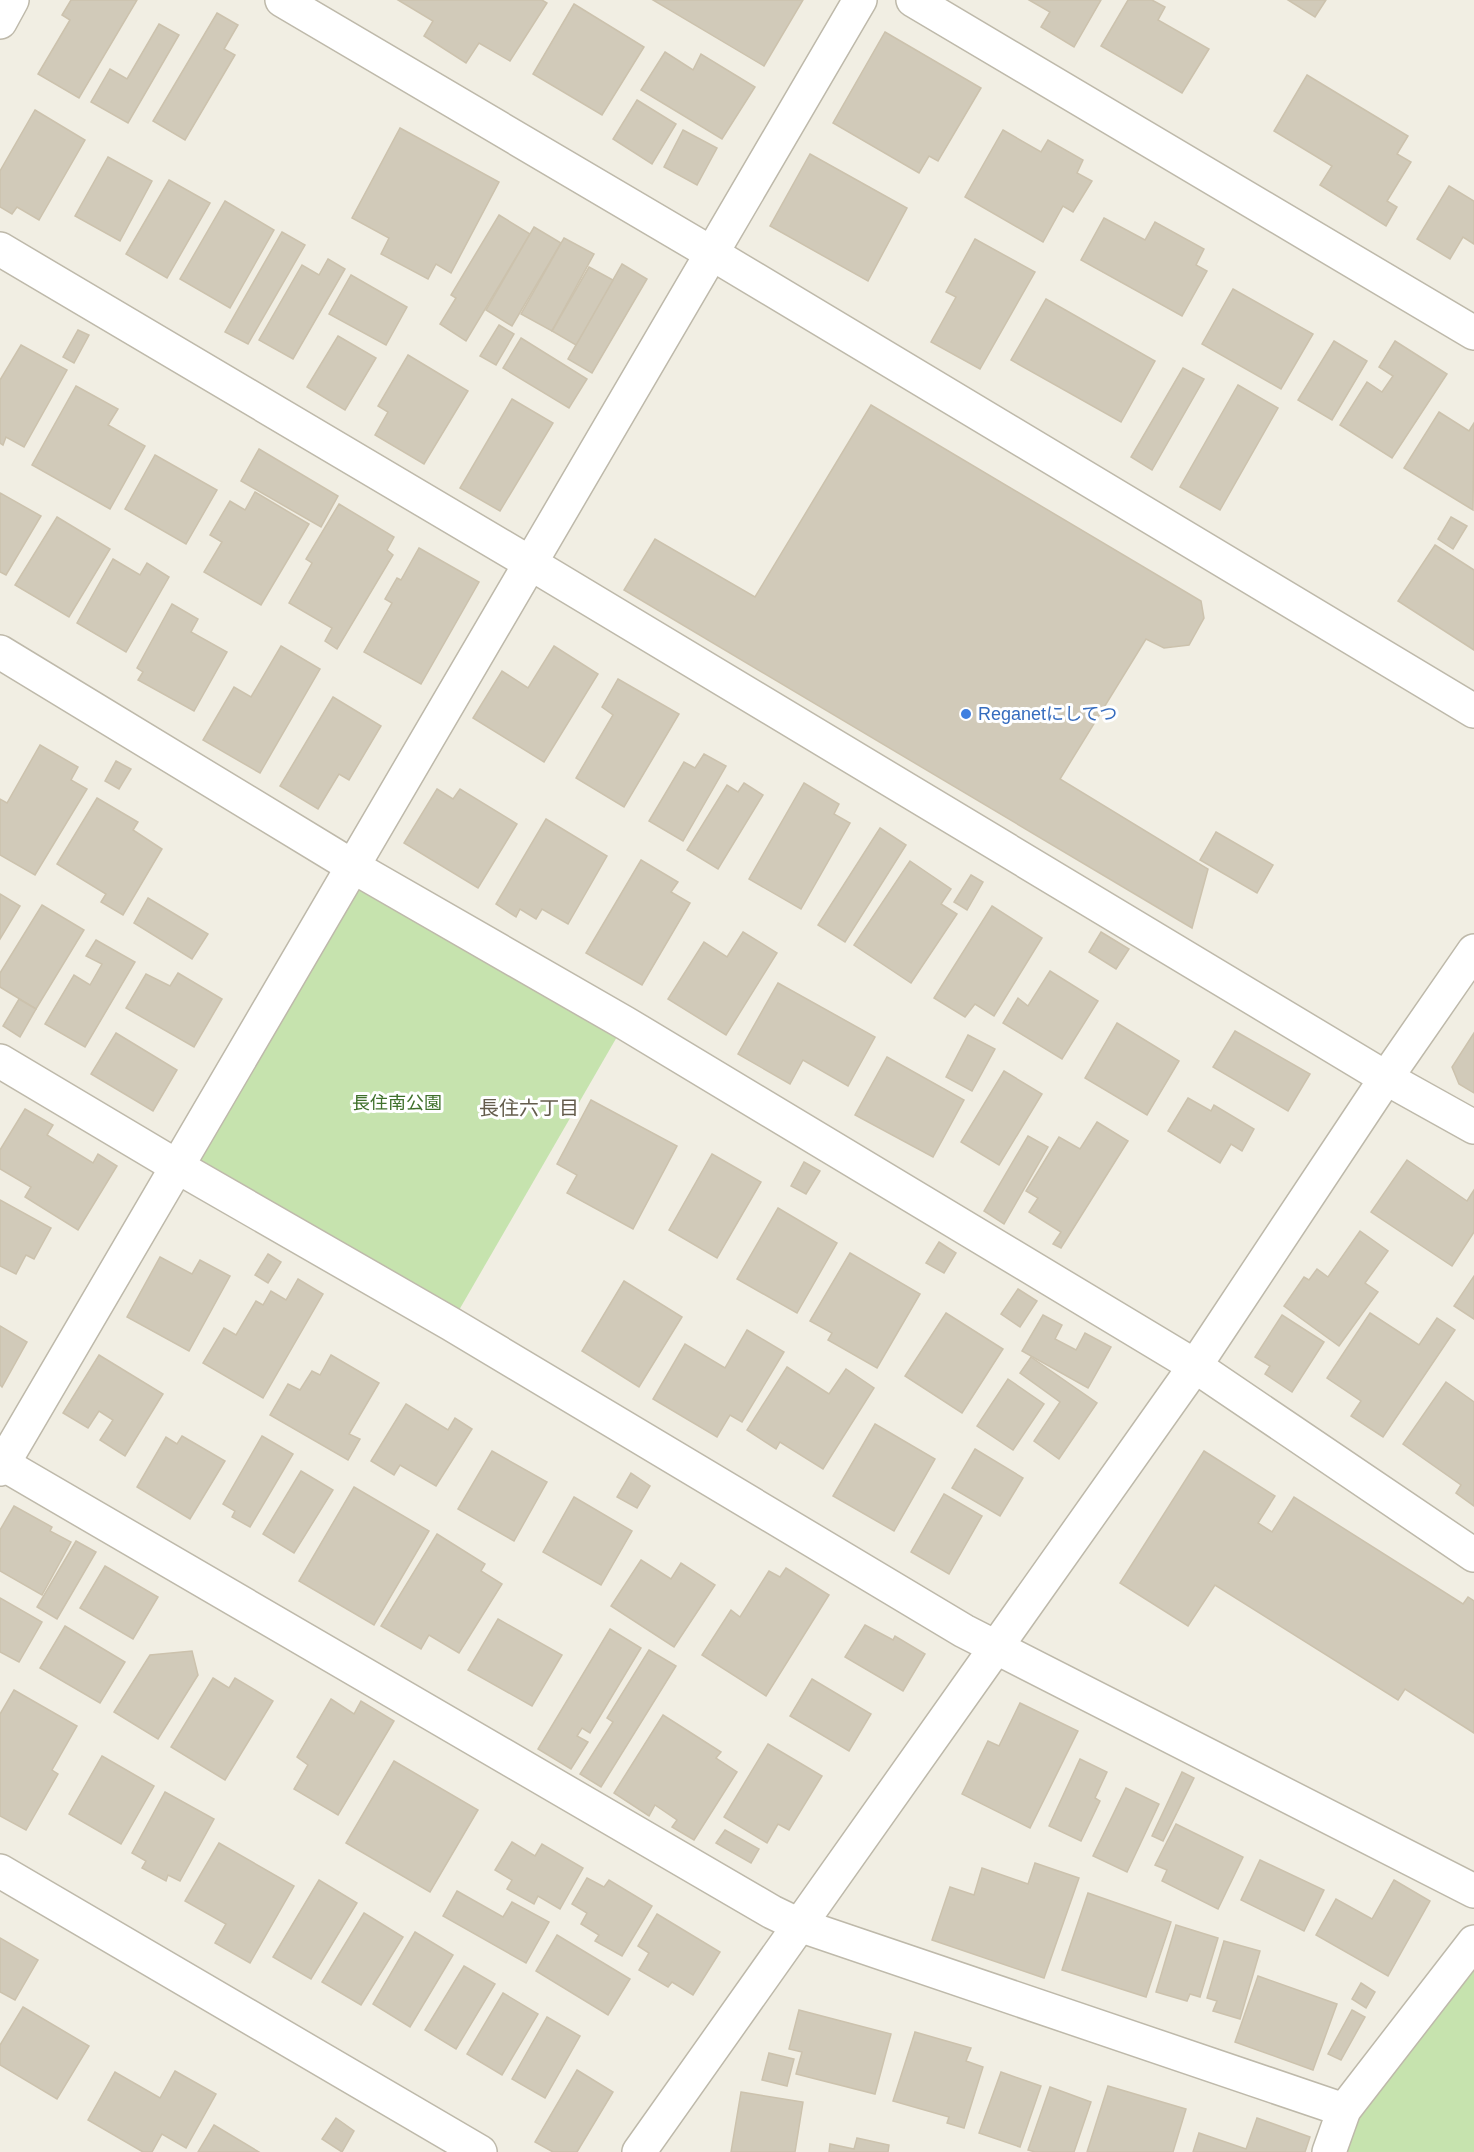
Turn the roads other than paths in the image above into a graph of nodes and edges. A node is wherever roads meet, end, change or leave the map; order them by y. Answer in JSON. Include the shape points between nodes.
{"nodes":[{"id":1,"x":12,"y":0,"type":"edge"},
{"id":2,"x":282,"y":0,"type":"edge"},
{"id":3,"x":860,"y":0,"type":"edge"},
{"id":4,"x":913,"y":0,"type":"edge"},
{"id":5,"x":0,"y":22,"type":"edge"},
{"id":6,"x":0,"y":249,"type":"edge"},
{"id":7,"x":711,"y":253,"type":"junction"},
{"id":8,"x":1474,"y":333,"type":"edge"},
{"id":9,"x":530,"y":563,"type":"junction"},
{"id":10,"x":0,"y":652,"type":"edge"},
{"id":11,"x":1474,"y":711,"type":"edge"},
{"id":12,"x":352,"y":866,"type":"junction"},
{"id":13,"x":1474,"y":951,"type":"edge"},
{"id":14,"x":0,"y":1061,"type":"edge"},
{"id":15,"x":1386,"y":1078,"type":"junction"},
{"id":16,"x":1474,"y":1127,"type":"edge"},
{"id":17,"x":178,"y":1167,"type":"junction"},
{"id":18,"x":1195,"y":1366,"type":"junction"},
{"id":19,"x":2,"y":1466,"type":"edge"},
{"id":20,"x":1474,"y":1555,"type":"edge"},
{"id":21,"x":995,"y":1646,"type":"junction"},
{"id":22,"x":0,"y":1870,"type":"edge"},
{"id":23,"x":1474,"y":1891,"type":"edge"},
{"id":24,"x":799,"y":1925,"type":"junction"},
{"id":25,"x":1474,"y":1942,"type":"edge"},
{"id":26,"x":1344,"y":2110,"type":"junction"},
{"id":27,"x":480,"y":2152,"type":"edge"},
{"id":28,"x":639,"y":2152,"type":"edge"},
{"id":29,"x":1329,"y":2152,"type":"edge"}],
"edges":[{"from":1,"to":5,"type":"street"},
{"from":2,"to":7,"type":"street"},
{"from":3,"to":7,"type":"street"},
{"from":4,"to":8,"type":"street"},
{"from":6,"to":9,"type":"street"},
{"from":7,"to":9,"type":"street"},
{"from":7,"to":11,"type":"street"},
{"from":9,"to":12,"type":"street"},
{"from":9,"to":15,"type":"street"},
{"from":10,"to":12,"type":"street"},
{"from":12,"to":17,"type":"street"},
{"from":12,"to":18,"type":"street","via":[[624,1023]]},
{"from":13,"to":15,"type":"street"},
{"from":14,"to":17,"type":"street"},
{"from":15,"to":16,"type":"street"},
{"from":15,"to":18,"type":"street"},
{"from":17,"to":19,"type":"street"},
{"from":17,"to":21,"type":"street","via":[[451,1323]]},
{"from":18,"to":20,"type":"street"},
{"from":18,"to":21,"type":"street"},
{"from":19,"to":24,"type":"street"},
{"from":21,"to":23,"type":"street"},
{"from":21,"to":24,"type":"street"},
{"from":22,"to":27,"type":"street"},
{"from":24,"to":26,"type":"street"},
{"from":24,"to":28,"type":"street"},
{"from":25,"to":26,"type":"street"},
{"from":26,"to":29,"type":"street"}]}
